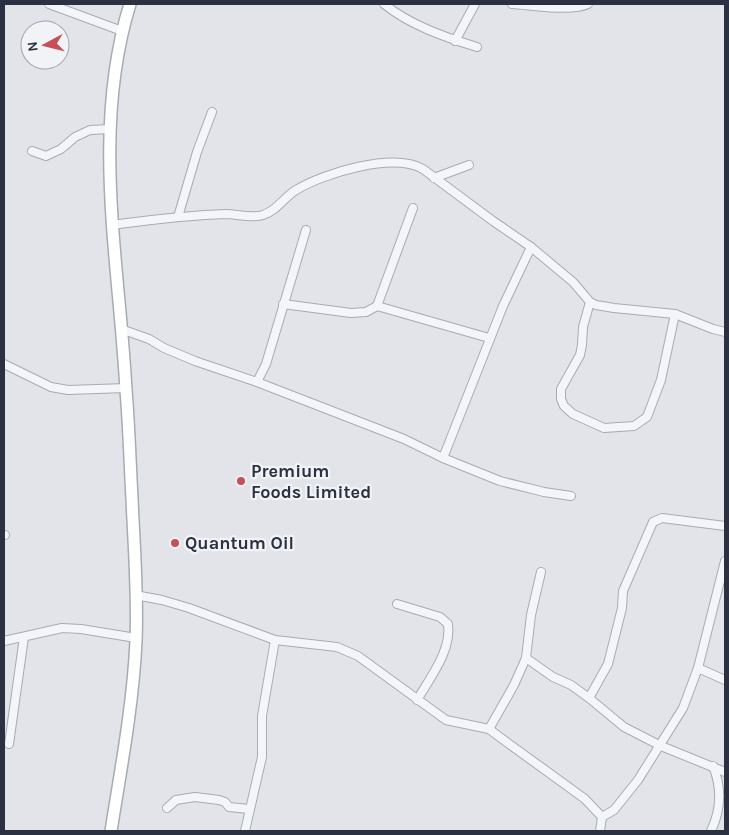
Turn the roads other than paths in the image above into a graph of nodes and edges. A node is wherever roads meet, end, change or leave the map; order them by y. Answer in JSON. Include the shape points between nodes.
{"nodes":[{"id":1,"x":49,"y":4,"type":"edge"},
{"id":2,"x":130,"y":4,"type":"edge"},
{"id":3,"x":384,"y":4,"type":"edge"},
{"id":4,"x":475,"y":4,"type":"edge"},
{"id":5,"x":512,"y":4,"type":"edge"},
{"id":6,"x":588,"y":4,"type":"edge"},
{"id":7,"x":122,"y":31,"type":"junction"},
{"id":8,"x":455,"y":41,"type":"junction"},
{"id":9,"x":477,"y":47,"type":"dead end"},
{"id":10,"x":212,"y":112,"type":"dead end"},
{"id":11,"x":110,"y":129,"type":"junction"},
{"id":12,"x":32,"y":151,"type":"dead end"},
{"id":13,"x":470,"y":165,"type":"dead end"},
{"id":14,"x":434,"y":178,"type":"junction"},
{"id":15,"x":413,"y":208,"type":"dead end"},
{"id":16,"x":178,"y":217,"type":"junction"},
{"id":17,"x":112,"y":226,"type":"junction"},
{"id":18,"x":306,"y":230,"type":"dead end"},
{"id":19,"x":531,"y":246,"type":"junction"},
{"id":20,"x":590,"y":302,"type":"junction"},
{"id":21,"x":283,"y":304,"type":"junction"},
{"id":22,"x":377,"y":306,"type":"junction"},
{"id":23,"x":675,"y":314,"type":"junction"},
{"id":24,"x":121,"y":329,"type":"junction"},
{"id":25,"x":725,"y":332,"type":"edge"},
{"id":26,"x":489,"y":338,"type":"junction"},
{"id":27,"x":4,"y":366,"type":"edge"},
{"id":28,"x":257,"y":382,"type":"junction"},
{"id":29,"x":126,"y":388,"type":"junction"},
{"id":30,"x":442,"y":458,"type":"junction"},
{"id":31,"x":571,"y":496,"type":"dead end"},
{"id":32,"x":725,"y":526,"type":"edge"},
{"id":33,"x":725,"y":561,"type":"edge"},
{"id":34,"x":541,"y":572,"type":"dead end"},
{"id":35,"x":135,"y":595,"type":"junction"},
{"id":36,"x":716,"y":596,"type":"junction"},
{"id":37,"x":725,"y":599,"type":"edge"},
{"id":38,"x":397,"y":604,"type":"dead end"},
{"id":39,"x":24,"y":637,"type":"junction"},
{"id":40,"x":136,"y":638,"type":"junction"},
{"id":41,"x":275,"y":640,"type":"junction"},
{"id":42,"x":4,"y":641,"type":"edge"},
{"id":43,"x":526,"y":658,"type":"junction"},
{"id":44,"x":698,"y":668,"type":"junction"},
{"id":45,"x":725,"y":680,"type":"edge"},
{"id":46,"x":589,"y":698,"type":"junction"},
{"id":47,"x":418,"y":700,"type":"junction"},
{"id":48,"x":489,"y":729,"type":"junction"},
{"id":49,"x":9,"y":744,"type":"dead end"},
{"id":50,"x":661,"y":746,"type":"junction"},
{"id":51,"x":713,"y":766,"type":"junction"},
{"id":52,"x":725,"y":772,"type":"edge"},
{"id":53,"x":167,"y":808,"type":"dead end"},
{"id":54,"x":249,"y":809,"type":"junction"},
{"id":55,"x":602,"y":817,"type":"junction"},
{"id":56,"x":111,"y":831,"type":"edge"},
{"id":57,"x":244,"y":831,"type":"edge"},
{"id":58,"x":600,"y":831,"type":"edge"},
{"id":59,"x":711,"y":831,"type":"edge"}],
"edges":[{"from":1,"to":7,"type":"street"},
{"from":2,"to":7,"type":"main road"},
{"from":3,"to":8,"type":"street","via":[[398,15]]},
{"from":4,"to":8,"type":"street"},
{"from":5,"to":6,"type":"street","via":[[560,8]]},
{"from":7,"to":11,"type":"main road","via":[[114,73]]},
{"from":8,"to":9,"type":"street"},
{"from":10,"to":16,"type":"street"},
{"from":11,"to":12,"type":"street","via":[[90,130],[46,156]]},
{"from":11,"to":17,"type":"main road"},
{"from":13,"to":14,"type":"street"},
{"from":14,"to":16,"type":"street","via":[[417,165],[365,165],[295,190],[278,208],[260,216]]},
{"from":14,"to":19,"type":"street"},
{"from":15,"to":22,"type":"street"},
{"from":16,"to":17,"type":"street"},
{"from":17,"to":24,"type":"main road"},
{"from":18,"to":21,"type":"street"},
{"from":19,"to":20,"type":"street","via":[[573,282]]},
{"from":19,"to":26,"type":"street"},
{"from":20,"to":23,"type":"street","via":[[614,308]]},
{"from":20,"to":23,"type":"street","via":[[580,355],[561,390],[561,399],[573,414],[604,428],[634,426],[647,417],[661,380]]},
{"from":21,"to":22,"type":"street","via":[[351,313],[366,312]]},
{"from":21,"to":28,"type":"street","via":[[266,364]]},
{"from":22,"to":26,"type":"street"},
{"from":23,"to":25,"type":"street"},
{"from":24,"to":28,"type":"street","via":[[195,361]]},
{"from":24,"to":29,"type":"main road"},
{"from":26,"to":30,"type":"street"},
{"from":27,"to":29,"type":"street","via":[[50,387],[78,391]]},
{"from":28,"to":30,"type":"street","via":[[404,439]]},
{"from":29,"to":35,"type":"main road"},
{"from":30,"to":31,"type":"street","via":[[500,481]]},
{"from":32,"to":46,"type":"street","via":[[662,518],[653,522],[623,591],[608,664]]},
{"from":33,"to":36,"type":"street"},
{"from":34,"to":43,"type":"street"},
{"from":35,"to":40,"type":"main road"},
{"from":35,"to":41,"type":"street","via":[[189,608]]},
{"from":36,"to":37,"type":"street"},
{"from":36,"to":44,"type":"street"},
{"from":38,"to":47,"type":"street","via":[[440,617],[448,624],[442,656]]},
{"from":39,"to":40,"type":"street","via":[[62,628]]},
{"from":39,"to":42,"type":"street"},
{"from":39,"to":49,"type":"street"},
{"from":40,"to":56,"type":"main road"},
{"from":41,"to":47,"type":"street","via":[[337,647],[358,656]]},
{"from":41,"to":54,"type":"street","via":[[262,716],[262,757]]},
{"from":43,"to":46,"type":"street"},
{"from":43,"to":48,"type":"street"},
{"from":44,"to":45,"type":"street"},
{"from":44,"to":50,"type":"street","via":[[683,708]]},
{"from":46,"to":50,"type":"street","via":[[624,727]]},
{"from":47,"to":48,"type":"street","via":[[446,720]]},
{"from":48,"to":55,"type":"street","via":[[585,799]]},
{"from":50,"to":51,"type":"street"},
{"from":50,"to":55,"type":"street","via":[[623,800]]},
{"from":51,"to":52,"type":"street"},
{"from":51,"to":59,"type":"street","via":[[720,801]]},
{"from":53,"to":54,"type":"street","via":[[176,800],[195,797]]},
{"from":54,"to":57,"type":"street"},
{"from":55,"to":58,"type":"street"}]}
